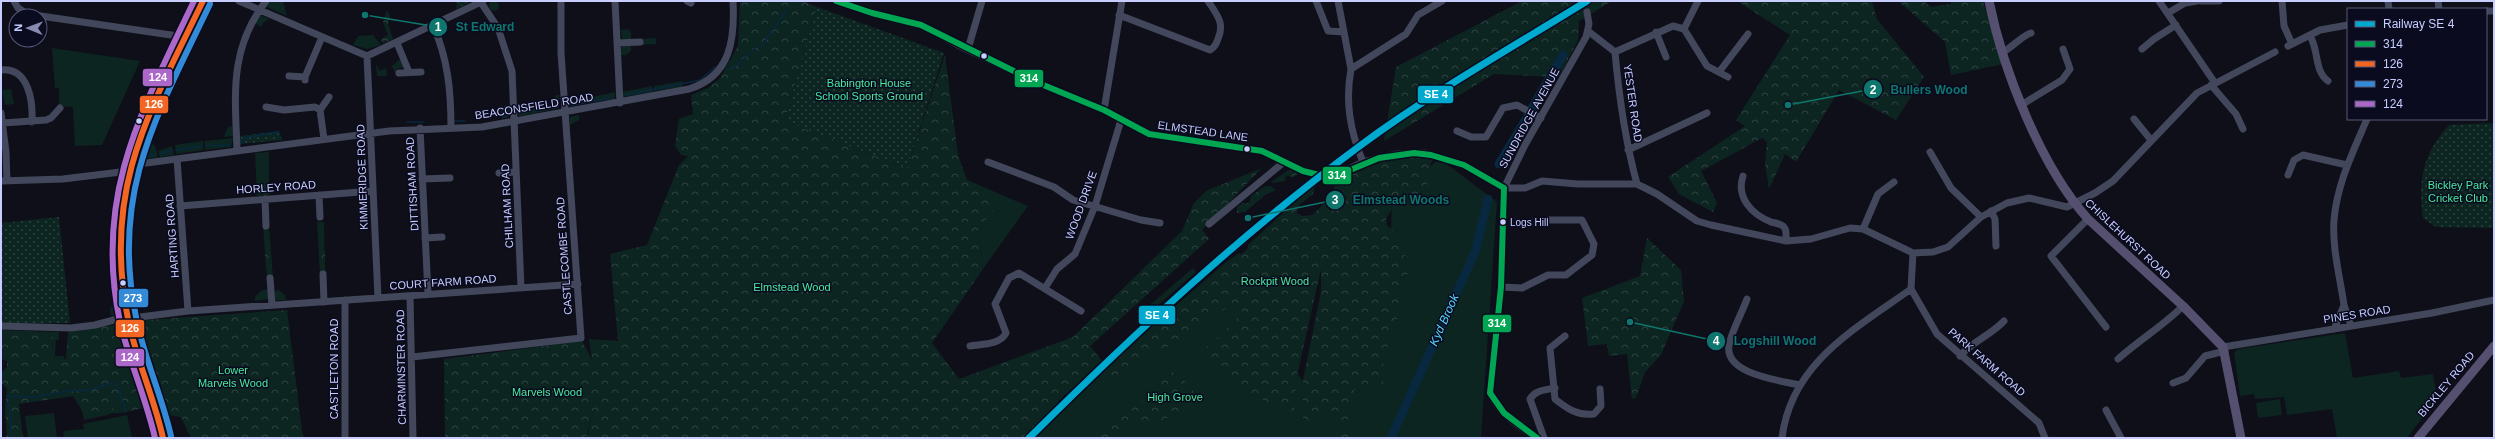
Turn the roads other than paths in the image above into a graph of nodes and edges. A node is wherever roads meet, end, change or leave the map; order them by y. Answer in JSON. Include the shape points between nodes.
{"nodes":[{"id":1,"x":14,"y":1,"type":"edge"},
{"id":2,"x":203,"y":1,"type":"edge"},
{"id":3,"x":238,"y":1,"type":"edge"},
{"id":4,"x":266,"y":1,"type":"edge"},
{"id":5,"x":482,"y":1,"type":"edge"},
{"id":6,"x":561,"y":1,"type":"edge"},
{"id":7,"x":615,"y":1,"type":"edge"},
{"id":8,"x":733,"y":1,"type":"edge"},
{"id":9,"x":836,"y":1,"type":"edge"},
{"id":10,"x":982,"y":1,"type":"edge"},
{"id":11,"x":1122,"y":1,"type":"edge"},
{"id":12,"x":1208,"y":1,"type":"edge"},
{"id":13,"x":1316,"y":1,"type":"edge"},
{"id":14,"x":1338,"y":1,"type":"edge"},
{"id":15,"x":1442,"y":1,"type":"edge"},
{"id":16,"x":1698,"y":1,"type":"edge"},
{"id":17,"x":1988,"y":1,"type":"edge"},
{"id":18,"x":2159,"y":1,"type":"edge"},
{"id":19,"x":2197,"y":1,"type":"edge"},
{"id":20,"x":2201,"y":1,"type":"edge"},
{"id":21,"x":2219,"y":1,"type":"edge"},
{"id":22,"x":2282,"y":1,"type":"edge"},
{"id":23,"x":259,"y":10,"type":"junction"},
{"id":24,"x":1587,"y":12,"type":"tunnel mouth"},
{"id":25,"x":2168,"y":13,"type":"junction"},
{"id":26,"x":1119,"y":15,"type":"junction"},
{"id":27,"x":433,"y":25,"type":"junction"},
{"id":28,"x":2176,"y":25,"type":"junction"},
{"id":29,"x":2347,"y":25,"type":"edge"},
{"id":30,"x":1684,"y":29,"type":"junction"},
{"id":31,"x":1588,"y":31,"type":"junction"},
{"id":32,"x":1344,"y":32,"type":"junction"},
{"id":33,"x":1656,"y":32,"type":"junction"},
{"id":34,"x":2031,"y":33,"type":"dead end"},
{"id":35,"x":1748,"y":34,"type":"dead end"},
{"id":36,"x":2310,"y":36,"type":"junction"},
{"id":37,"x":322,"y":37,"type":"junction"},
{"id":38,"x":185,"y":39,"type":"junction"},
{"id":39,"x":640,"y":42,"type":"dead end"},
{"id":40,"x":397,"y":43,"type":"junction"},
{"id":41,"x":617,"y":43,"type":"junction"},
{"id":42,"x":968,"y":49,"type":"junction"},
{"id":43,"x":2063,"y":49,"type":"dead end"},
{"id":44,"x":2142,"y":49,"type":"dead end"},
{"id":45,"x":1615,"y":52,"type":"junction"},
{"id":46,"x":2003,"y":52,"type":"junction"},
{"id":47,"x":2275,"y":52,"type":"dead end"},
{"id":48,"x":367,"y":56,"type":"junction"},
{"id":49,"x":1666,"y":57,"type":"dead end"},
{"id":50,"x":1351,"y":69,"type":"junction"},
{"id":51,"x":1,"y":70,"type":"edge"},
{"id":52,"x":409,"y":72,"type":"junction"},
{"id":53,"x":421,"y":72,"type":"dead end"},
{"id":54,"x":1719,"y":72,"type":"junction"},
{"id":55,"x":399,"y":73,"type":"dead end"},
{"id":56,"x":288,"y":76,"type":"dead end"},
{"id":57,"x":1728,"y":77,"type":"dead end"},
{"id":58,"x":2328,"y":81,"type":"dead end"},
{"id":59,"x":2213,"y":84,"type":"junction"},
{"id":60,"x":329,"y":97,"type":"dead end"},
{"id":61,"x":620,"y":103,"type":"junction"},
{"id":62,"x":2022,"y":104,"type":"junction"},
{"id":63,"x":266,"y":107,"type":"dead end"},
{"id":64,"x":317,"y":108,"type":"junction"},
{"id":65,"x":1104,"y":110,"type":"junction"},
{"id":66,"x":1,"y":113,"type":"edge"},
{"id":67,"x":59,"y":113,"type":"dead end"},
{"id":68,"x":565,"y":113,"type":"junction"},
{"id":69,"x":1707,"y":113,"type":"dead end"},
{"id":70,"x":1541,"y":118,"type":"junction"},
{"id":71,"x":2134,"y":119,"type":"dead end"},
{"id":72,"x":1121,"y":120,"type":"junction"},
{"id":73,"x":2367,"y":120,"type":"edge"},
{"id":74,"x":32,"y":122,"type":"junction"},
{"id":75,"x":514,"y":122,"type":"junction"},
{"id":76,"x":3,"y":123,"type":"junction"},
{"id":77,"x":420,"y":128,"type":"junction"},
{"id":78,"x":451,"y":128,"type":"junction"},
{"id":79,"x":2243,"y":128,"type":"dead end"},
{"id":80,"x":1457,"y":131,"type":"dead end"},
{"id":81,"x":371,"y":133,"type":"junction"},
{"id":82,"x":324,"y":139,"type":"junction"},
{"id":83,"x":2151,"y":140,"type":"junction"},
{"id":84,"x":237,"y":150,"type":"junction"},
{"id":85,"x":1628,"y":150,"type":"junction"},
{"id":86,"x":1930,"y":152,"type":"dead end"},
{"id":87,"x":177,"y":159,"type":"junction"},
{"id":88,"x":988,"y":162,"type":"dead end"},
{"id":89,"x":1284,"y":162,"type":"junction"},
{"id":90,"x":1362,"y":162,"type":"junction"},
{"id":91,"x":2347,"y":165,"type":"junction"},
{"id":92,"x":130,"y":168,"type":"junction"},
{"id":93,"x":516,"y":172,"type":"junction"},
{"id":94,"x":499,"y":173,"type":"dead end"},
{"id":95,"x":2288,"y":175,"type":"dead end"},
{"id":96,"x":450,"y":178,"type":"dead end"},
{"id":97,"x":422,"y":179,"type":"junction"},
{"id":98,"x":1733,"y":180,"type":"dead end"},
{"id":99,"x":4,"y":181,"type":"edge"},
{"id":100,"x":1894,"y":182,"type":"dead end"},
{"id":101,"x":1637,"y":184,"type":"junction"},
{"id":102,"x":1504,"y":188,"type":"junction"},
{"id":103,"x":373,"y":191,"type":"junction"},
{"id":104,"x":319,"y":195,"type":"junction"},
{"id":105,"x":265,"y":199,"type":"junction"},
{"id":106,"x":2074,"y":204,"type":"junction"},
{"id":107,"x":180,"y":206,"type":"junction"},
{"id":108,"x":1095,"y":206,"type":"junction"},
{"id":109,"x":1991,"y":211,"type":"junction"},
{"id":110,"x":1981,"y":216,"type":"junction"},
{"id":111,"x":320,"y":217,"type":"dead end"},
{"id":112,"x":1549,"y":220,"type":"dead end"},
{"id":113,"x":2088,"y":220,"type":"junction"},
{"id":114,"x":1160,"y":223,"type":"dead end"},
{"id":115,"x":1209,"y":224,"type":"dead end"},
{"id":116,"x":266,"y":226,"type":"dead end"},
{"id":117,"x":1863,"y":229,"type":"junction"},
{"id":118,"x":442,"y":237,"type":"dead end"},
{"id":119,"x":1996,"y":237,"type":"junction"},
{"id":120,"x":426,"y":238,"type":"junction"},
{"id":121,"x":1987,"y":238,"type":"dead end"},
{"id":122,"x":1786,"y":241,"type":"junction"},
{"id":123,"x":1996,"y":246,"type":"dead end"},
{"id":124,"x":1913,"y":253,"type":"junction"},
{"id":125,"x":322,"y":274,"type":"dead end"},
{"id":126,"x":270,"y":278,"type":"dead end"},
{"id":127,"x":578,"y":284,"type":"junction"},
{"id":128,"x":1501,"y":287,"type":"junction"},
{"id":129,"x":521,"y":288,"type":"junction"},
{"id":130,"x":1045,"y":288,"type":"junction"},
{"id":131,"x":1911,"y":289,"type":"junction"},
{"id":132,"x":428,"y":294,"type":"junction"},
{"id":133,"x":410,"y":296,"type":"junction"},
{"id":134,"x":378,"y":298,"type":"junction"},
{"id":135,"x":1747,"y":299,"type":"dead end"},
{"id":136,"x":345,"y":300,"type":"junction"},
{"id":137,"x":2494,"y":300,"type":"edge"},
{"id":138,"x":324,"y":302,"type":"junction"},
{"id":139,"x":272,"y":305,"type":"junction"},
{"id":140,"x":2344,"y":305,"type":"junction"},
{"id":141,"x":2183,"y":306,"type":"junction"},
{"id":142,"x":188,"y":311,"type":"junction"},
{"id":143,"x":1082,"y":311,"type":"dead end"},
{"id":144,"x":128,"y":317,"type":"junction"},
{"id":145,"x":2004,"y":321,"type":"dead end"},
{"id":146,"x":1,"y":326,"type":"edge"},
{"id":147,"x":2351,"y":326,"type":"junction"},
{"id":148,"x":2106,"y":327,"type":"dead end"},
{"id":149,"x":2334,"y":329,"type":"junction"},
{"id":150,"x":1565,"y":336,"type":"dead end"},
{"id":151,"x":970,"y":346,"type":"dead end"},
{"id":152,"x":2494,"y":346,"type":"edge"},
{"id":153,"x":2224,"y":349,"type":"junction"},
{"id":154,"x":1960,"y":356,"type":"junction"},
{"id":155,"x":412,"y":357,"type":"junction"},
{"id":156,"x":2118,"y":359,"type":"dead end"},
{"id":157,"x":2174,"y":383,"type":"dead end"},
{"id":158,"x":1799,"y":385,"type":"junction"},
{"id":159,"x":1555,"y":388,"type":"junction"},
{"id":160,"x":1600,"y":389,"type":"dead end"},
{"id":161,"x":2106,"y":410,"type":"dead end"},
{"id":162,"x":163,"y":438,"type":"edge"},
{"id":163,"x":345,"y":438,"type":"edge"},
{"id":164,"x":413,"y":438,"type":"edge"},
{"id":165,"x":1538,"y":438,"type":"edge"},
{"id":166,"x":1544,"y":438,"type":"edge"},
{"id":167,"x":1782,"y":438,"type":"edge"},
{"id":168,"x":2046,"y":438,"type":"edge"},
{"id":169,"x":2121,"y":438,"type":"edge"},
{"id":170,"x":2241,"y":438,"type":"edge"},
{"id":171,"x":2418,"y":438,"type":"edge"}],
"edges":[{"from":1,"to":38,"type":"street","via":[[18,8],[27,14]]},
{"from":2,"to":38,"type":"street"},
{"from":3,"to":23,"type":"street"},
{"from":4,"to":23,"type":"street"},
{"from":5,"to":27,"type":"street"},
{"from":5,"to":75,"type":"street","name":"CHILHAM ROAD","via":[[498,28],[509,58]]},
{"from":6,"to":68,"type":"street","name":"CASTLECOMBE ROAD"},
{"from":7,"to":41,"type":"street"},
{"from":8,"to":61,"type":"street","name":"BEACONSFIELD ROAD","via":[[734,31],[731,48],[711,78],[689,90]]},
{"from":9,"to":42,"type":"street","name":"ELMSTEAD LANE","via":[[921,25]]},
{"from":10,"to":42,"type":"street"},
{"from":11,"to":26,"type":"street"},
{"from":12,"to":26,"type":"street","via":[[1221,21],[1222,28],[1215,46],[1210,50]]},
{"from":13,"to":32,"type":"street","via":[[1328,31]]},
{"from":14,"to":32,"type":"street"},
{"from":15,"to":50,"type":"street","via":[[1418,15],[1406,34]]},
{"from":16,"to":30,"type":"street"},
{"from":17,"to":46,"type":"main road","name":"CHISLEHURST ROAD"},
{"from":18,"to":25,"type":"street"},
{"from":19,"to":25,"type":"street","via":[[2185,3]]},
{"from":20,"to":21,"type":"street"},
{"from":22,"to":36,"type":"street","via":[[2284,26],[2290,45]]},
{"from":23,"to":37,"type":"street"},
{"from":23,"to":84,"type":"street","via":[[245,37],[236,68],[234,85]]},
{"from":24,"to":31,"type":"street"},
{"from":25,"to":28,"type":"street"},
{"from":26,"to":65,"type":"street"},
{"from":27,"to":40,"type":"street"},
{"from":27,"to":78,"type":"street","via":[[449,74]]},
{"from":28,"to":44,"type":"street"},
{"from":28,"to":59,"type":"street"},
{"from":29,"to":36,"type":"street","via":[[2320,30]]},
{"from":30,"to":33,"type":"street","via":[[1673,26]]},
{"from":30,"to":54,"type":"street","via":[[1707,66]]},
{"from":31,"to":45,"type":"street","name":"YESTER ROAD"},
{"from":31,"to":70,"type":"street","name":"SUNDRIDGE AVENUE","via":[[1572,66]]},
{"from":32,"to":50,"type":"street"},
{"from":33,"to":45,"type":"street"},
{"from":33,"to":49,"type":"street"},
{"from":34,"to":46,"type":"street","via":[[2024,35]]},
{"from":35,"to":54,"type":"street"},
{"from":36,"to":58,"type":"street","via":[[2314,42],[2322,77]]},
{"from":37,"to":48,"type":"street"},
{"from":37,"to":56,"type":"street","via":[[305,79]]},
{"from":38,"to":92,"type":"street","via":[[143,131]]},
{"from":39,"to":41,"type":"street"},
{"from":40,"to":48,"type":"street"},
{"from":40,"to":52,"type":"street"},
{"from":41,"to":61,"type":"street"},
{"from":42,"to":65,"type":"street","name":"ELMSTEAD LANE","via":[[1036,82]]},
{"from":43,"to":62,"type":"street","via":[[2070,69],[2062,80]]},
{"from":45,"to":85,"type":"street","name":"YESTER ROAD"},
{"from":46,"to":62,"type":"main road","name":"CHISLEHURST ROAD"},
{"from":47,"to":59,"type":"street"},
{"from":48,"to":81,"type":"street","name":"KIMMERIDGE ROAD"},
{"from":50,"to":90,"type":"street","via":[[1347,92],[1349,122]]},
{"from":51,"to":74,"type":"street","via":[[19,75],[26,83],[30,94]]},
{"from":52,"to":53,"type":"street"},
{"from":52,"to":55,"type":"street"},
{"from":54,"to":57,"type":"street"},
{"from":59,"to":79,"type":"street","via":[[2236,114]]},
{"from":59,"to":83,"type":"street","via":[[2190,99]]},
{"from":60,"to":64,"type":"street"},
{"from":61,"to":68,"type":"street","name":"BEACONSFIELD ROAD"},
{"from":62,"to":106,"type":"main road","name":"CHISLEHURST ROAD","via":[[2058,179]]},
{"from":63,"to":64,"type":"street","via":[[284,110]]},
{"from":64,"to":82,"type":"street"},
{"from":65,"to":72,"type":"street","name":"ELMSTEAD LANE"},
{"from":66,"to":76,"type":"street"},
{"from":67,"to":74,"type":"street","via":[[46,120]]},
{"from":68,"to":75,"type":"street","name":"BEACONSFIELD ROAD"},
{"from":68,"to":127,"type":"street","name":"CASTLECOMBE ROAD"},
{"from":69,"to":85,"type":"street"},
{"from":70,"to":80,"type":"street","via":[[1517,105],[1503,108],[1486,137],[1471,137]]},
{"from":70,"to":102,"type":"street","name":"SUNDRIDGE AVENUE","via":[[1511,170]]},
{"from":71,"to":83,"type":"street"},
{"from":72,"to":89,"type":"street","name":"ELMSTEAD LANE","via":[[1149,134],[1262,151]]},
{"from":72,"to":108,"type":"street","name":"WOOD DRIVE"},
{"from":73,"to":91,"type":"street"},
{"from":74,"to":76,"type":"street"},
{"from":75,"to":78,"type":"street","name":"BEACONSFIELD ROAD"},
{"from":75,"to":93,"type":"street","name":"CHILHAM ROAD"},
{"from":76,"to":99,"type":"street"},
{"from":77,"to":78,"type":"street","name":"BEACONSFIELD ROAD"},
{"from":77,"to":81,"type":"street","name":"BEACONSFIELD ROAD"},
{"from":77,"to":97,"type":"street","name":"DITTISHAM ROAD"},
{"from":81,"to":82,"type":"street","name":"BEACONSFIELD ROAD"},
{"from":81,"to":103,"type":"street","name":"KIMMERIDGE ROAD"},
{"from":82,"to":84,"type":"street","name":"BEACONSFIELD ROAD"},
{"from":83,"to":106,"type":"street","via":[[2112,181]]},
{"from":84,"to":87,"type":"street","name":"BEACONSFIELD ROAD"},
{"from":85,"to":101,"type":"street","name":"YESTER ROAD"},
{"from":86,"to":110,"type":"street","via":[[1951,188]]},
{"from":87,"to":92,"type":"street","name":"BEACONSFIELD ROAD"},
{"from":87,"to":107,"type":"street","name":"HARTING ROAD"},
{"from":88,"to":108,"type":"street","via":[[1054,187],[1073,200]]},
{"from":89,"to":90,"type":"street","name":"ELMSTEAD LANE","via":[[1303,171],[1332,178]]},
{"from":89,"to":115,"type":"street"},
{"from":90,"to":102,"type":"street","name":"ELMSTEAD LANE","via":[[1397,154],[1425,154],[1463,165]]},
{"from":91,"to":95,"type":"street","via":[[2303,155],[2294,160]]},
{"from":91,"to":140,"type":"street","via":[[2334,221]]},
{"from":92,"to":99,"type":"street","name":"BEACONSFIELD ROAD","via":[[62,180]]},
{"from":92,"to":144,"type":"street","via":[[123,202],[121,241]]},
{"from":93,"to":94,"type":"street"},
{"from":93,"to":129,"type":"street","name":"CHILHAM ROAD"},
{"from":96,"to":97,"type":"street"},
{"from":97,"to":120,"type":"street","name":"DITTISHAM ROAD"},
{"from":98,"to":122,"type":"street","via":[[1742,179],[1741,193],[1745,203],[1764,219],[1782,225]]},
{"from":100,"to":117,"type":"street","via":[[1878,194]]},
{"from":101,"to":102,"type":"street","via":[[1542,181],[1525,188]]},
{"from":101,"to":122,"type":"street","via":[[1697,221]]},
{"from":102,"to":128,"type":"street","name":"SUNDRIDGE AVENUE"},
{"from":103,"to":104,"type":"street","name":"HORLEY ROAD"},
{"from":103,"to":134,"type":"street","name":"KIMMERIDGE ROAD"},
{"from":104,"to":105,"type":"street","name":"HORLEY ROAD"},
{"from":104,"to":111,"type":"street"},
{"from":105,"to":107,"type":"street","name":"HORLEY ROAD"},
{"from":105,"to":116,"type":"street"},
{"from":106,"to":109,"type":"street","via":[[2061,207],[2042,200],[2023,198]]},
{"from":106,"to":113,"type":"main road","name":"CHISLEHURST ROAD"},
{"from":107,"to":142,"type":"street","name":"HARTING ROAD"},
{"from":108,"to":114,"type":"street"},
{"from":108,"to":130,"type":"street","name":"WOOD DRIVE","via":[[1075,254],[1057,269]]},
{"from":109,"to":110,"type":"street"},
{"from":109,"to":119,"type":"street","via":[[1995,219]]},
{"from":110,"to":124,"type":"street","via":[[1948,247],[1933,252]]},
{"from":112,"to":128,"type":"street","via":[[1582,220],[1594,244],[1592,255],[1566,275],[1548,275],[1522,288]]},
{"from":113,"to":141,"type":"main road","name":"CHISLEHURST ROAD"},
{"from":113,"to":148,"type":"street","via":[[2051,256]]},
{"from":117,"to":122,"type":"street","via":[[1850,228],[1811,240]]},
{"from":117,"to":124,"type":"street"},
{"from":118,"to":120,"type":"street","name":"DITTISHAM ROAD"},
{"from":119,"to":121,"type":"street"},
{"from":119,"to":123,"type":"street"},
{"from":120,"to":132,"type":"street","name":"DITTISHAM ROAD"},
{"from":124,"to":131,"type":"street"},
{"from":125,"to":138,"type":"street"},
{"from":126,"to":139,"type":"street"},
{"from":127,"to":129,"type":"street","name":"COURT FARM ROAD"},
{"from":127,"to":155,"type":"street","name":"CASTLECOMBE ROAD","via":[[581,338]]},
{"from":128,"to":165,"type":"street","name":"SUNDRIDGE AVENUE","via":[[1490,393],[1510,419]]},
{"from":129,"to":132,"type":"street","name":"COURT FARM ROAD"},
{"from":130,"to":143,"type":"street"},
{"from":130,"to":151,"type":"street","via":[[1019,273],[1009,278],[995,304],[1006,333],[998,341]]},
{"from":131,"to":154,"type":"street","name":"PARK FARM ROAD","via":[[1938,334]]},
{"from":131,"to":158,"type":"street","via":[[1837,342]]},
{"from":132,"to":133,"type":"street","name":"COURT FARM ROAD"},
{"from":133,"to":134,"type":"street","name":"COURT FARM ROAD"},
{"from":133,"to":155,"type":"street","name":"CHARMINSTER ROAD"},
{"from":134,"to":136,"type":"street","name":"COURT FARM ROAD"},
{"from":135,"to":158,"type":"street","via":[[1729,345],[1729,356],[1736,366],[1746,371]]},
{"from":136,"to":138,"type":"street","name":"COURT FARM ROAD"},
{"from":136,"to":163,"type":"street","name":"CASTLETON ROAD"},
{"from":137,"to":147,"type":"street","name":"PINES ROAD"},
{"from":138,"to":139,"type":"street","name":"COURT FARM ROAD"},
{"from":139,"to":142,"type":"street","name":"COURT FARM ROAD"},
{"from":140,"to":147,"type":"street"},
{"from":140,"to":149,"type":"street"},
{"from":141,"to":153,"type":"main road","name":"CHISLEHURST ROAD"},
{"from":141,"to":156,"type":"street","via":[[2165,324],[2138,341]]},
{"from":142,"to":144,"type":"street","name":"COURT FARM ROAD"},
{"from":144,"to":146,"type":"street","name":"COURT FARM ROAD","via":[[88,327]]},
{"from":144,"to":162,"type":"street","via":[[135,350]]},
{"from":145,"to":154,"type":"street","via":[[1995,331],[1969,346]]},
{"from":147,"to":149,"type":"street","name":"PINES ROAD"},
{"from":149,"to":153,"type":"street","name":"PINES ROAD"},
{"from":150,"to":159,"type":"street","via":[[1550,348]]},
{"from":152,"to":171,"type":"main road","name":"BICKLEY ROAD"},
{"from":153,"to":157,"type":"street","name":"PINES ROAD","via":[[2205,356],[2186,378]]},
{"from":153,"to":170,"type":"main road"},
{"from":154,"to":168,"type":"street","name":"PARK FARM ROAD","via":[[2039,423]]},
{"from":155,"to":164,"type":"street","name":"CHARMINSTER ROAD"},
{"from":158,"to":167,"type":"street","via":[[1786,416]]},
{"from":159,"to":160,"type":"street","via":[[1555,399],[1572,412],[1584,415],[1594,414],[1601,406]]},
{"from":159,"to":166,"type":"street","via":[[1540,390],[1530,399]]},
{"from":161,"to":169,"type":"street"}]}
